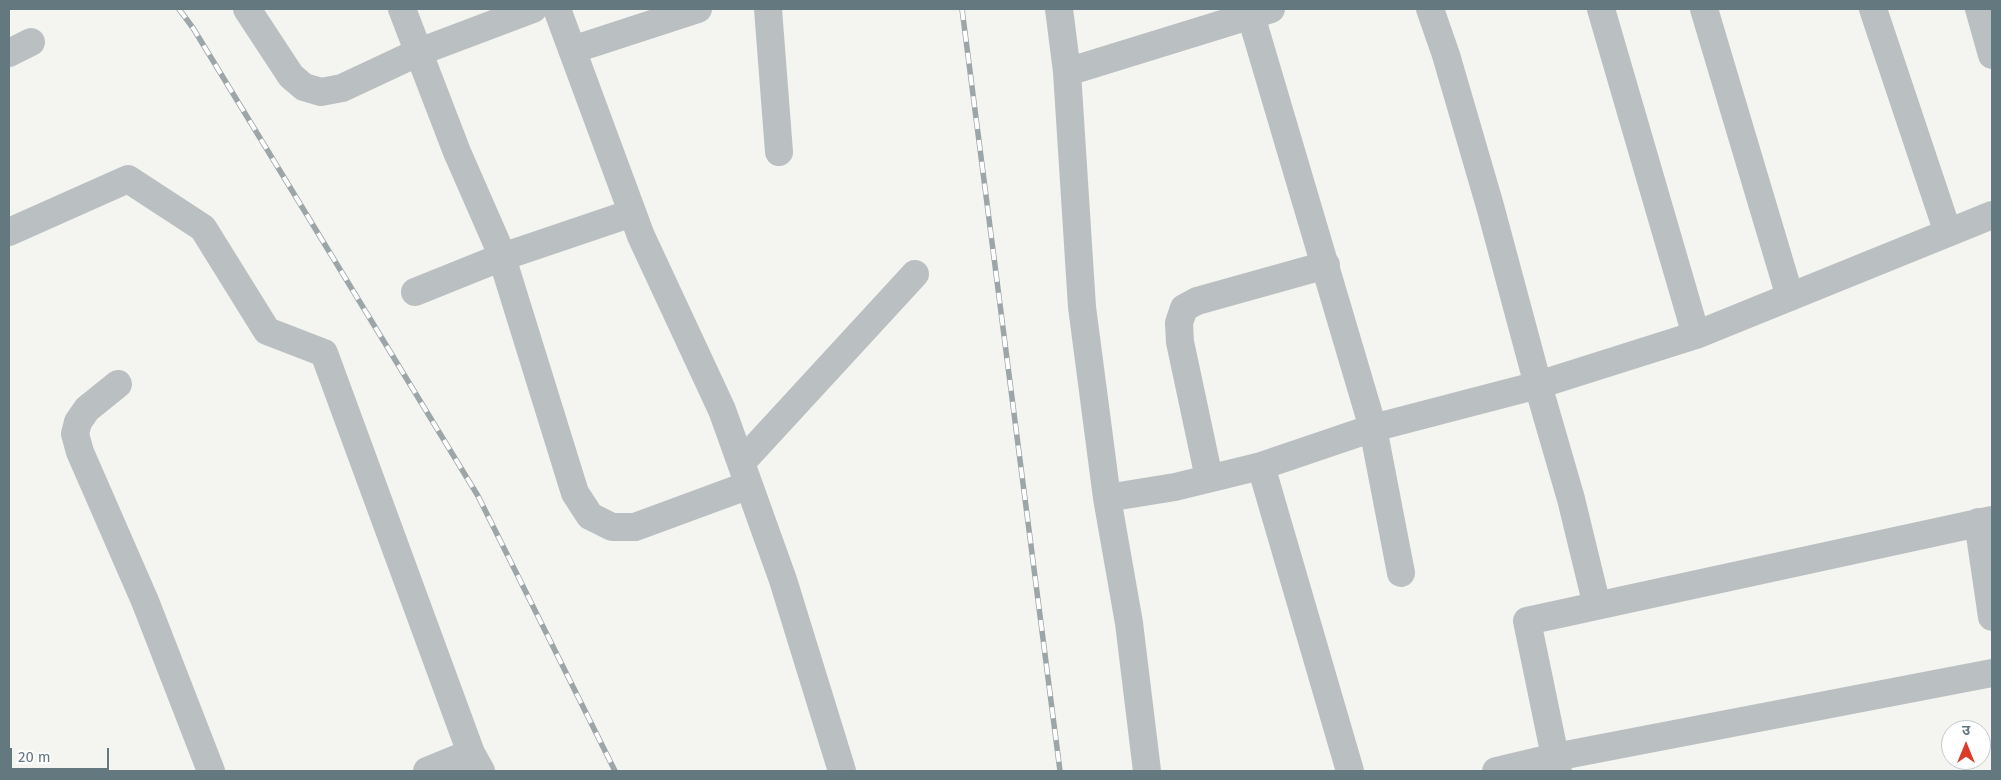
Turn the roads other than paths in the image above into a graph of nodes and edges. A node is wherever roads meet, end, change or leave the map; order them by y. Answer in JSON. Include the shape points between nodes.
{"nodes":[{"id":1,"x":247,"y":9,"type":"edge"},
{"id":2,"x":402,"y":9,"type":"edge"},
{"id":3,"x":533,"y":9,"type":"edge"},
{"id":4,"x":557,"y":9,"type":"edge"},
{"id":5,"x":698,"y":9,"type":"edge"},
{"id":6,"x":768,"y":9,"type":"edge"},
{"id":7,"x":1059,"y":9,"type":"edge"},
{"id":8,"x":1430,"y":9,"type":"edge"},
{"id":9,"x":1600,"y":9,"type":"edge"},
{"id":10,"x":1704,"y":9,"type":"edge"},
{"id":11,"x":1873,"y":9,"type":"edge"},
{"id":12,"x":1979,"y":9,"type":"edge"},
{"id":13,"x":1257,"y":11,"type":"edge"},
{"id":14,"x":572,"y":50,"type":"junction"},
{"id":15,"x":420,"y":52,"type":"junction"},
{"id":16,"x":1992,"y":55,"type":"edge"},
{"id":17,"x":1067,"y":72,"type":"junction"},
{"id":18,"x":779,"y":152,"type":"dead end"},
{"id":19,"x":632,"y":213,"type":"junction"},
{"id":20,"x":1992,"y":215,"type":"edge"},
{"id":21,"x":9,"y":232,"type":"edge"},
{"id":22,"x":1948,"y":233,"type":"junction"},
{"id":23,"x":502,"y":257,"type":"junction"},
{"id":24,"x":1326,"y":266,"type":"junction"},
{"id":25,"x":915,"y":274,"type":"dead end"},
{"id":26,"x":415,"y":292,"type":"dead end"},
{"id":27,"x":1790,"y":297,"type":"junction"},
{"id":28,"x":1696,"y":335,"type":"junction"},
{"id":29,"x":118,"y":384,"type":"dead end"},
{"id":30,"x":1538,"y":385,"type":"junction"},
{"id":31,"x":1373,"y":428,"type":"junction"},
{"id":32,"x":1261,"y":466,"type":"junction"},
{"id":33,"x":745,"y":474,"type":"junction"},
{"id":34,"x":1209,"y":478,"type":"junction"},
{"id":35,"x":1108,"y":498,"type":"junction"},
{"id":36,"x":1985,"y":521,"type":"edge"},
{"id":37,"x":1401,"y":573,"type":"dead end"},
{"id":38,"x":1597,"y":606,"type":"junction"},
{"id":39,"x":1992,"y":617,"type":"edge"},
{"id":40,"x":1992,"y":673,"type":"edge"},
{"id":41,"x":476,"y":762,"type":"edge"},
{"id":42,"x":1556,"y":764,"type":"edge"},
{"id":43,"x":211,"y":771,"type":"edge"},
{"id":44,"x":426,"y":771,"type":"edge"},
{"id":45,"x":842,"y":771,"type":"edge"},
{"id":46,"x":1147,"y":771,"type":"edge"},
{"id":47,"x":1350,"y":771,"type":"edge"},
{"id":48,"x":1496,"y":771,"type":"edge"}],
"edges":[{"from":1,"to":15,"type":"street","via":[[291,76],[304,87],[321,92],[342,88]]},
{"from":2,"to":15,"type":"street"},
{"from":3,"to":15,"type":"street"},
{"from":4,"to":14,"type":"street"},
{"from":5,"to":14,"type":"street"},
{"from":6,"to":18,"type":"street"},
{"from":7,"to":17,"type":"street"},
{"from":8,"to":30,"type":"street","via":[[1490,206]]},
{"from":9,"to":28,"type":"street"},
{"from":10,"to":27,"type":"street"},
{"from":11,"to":22,"type":"street"},
{"from":12,"to":16,"type":"street"},
{"from":13,"to":17,"type":"street"},
{"from":13,"to":24,"type":"street"},
{"from":14,"to":19,"type":"street"},
{"from":15,"to":23,"type":"street","via":[[457,152]]},
{"from":17,"to":35,"type":"street","via":[[1082,307]]},
{"from":19,"to":23,"type":"street"},
{"from":19,"to":33,"type":"street","via":[[722,410]]},
{"from":20,"to":22,"type":"street"},
{"from":21,"to":41,"type":"street","via":[[128,179],[203,228],[267,331],[324,353]]},
{"from":22,"to":27,"type":"street"},
{"from":23,"to":26,"type":"street"},
{"from":23,"to":33,"type":"street","via":[[575,492],[590,516],[612,527],[635,527]]},
{"from":24,"to":31,"type":"street"},
{"from":24,"to":34,"type":"street","via":[[1197,301],[1184,308],[1179,323],[1180,342]]},
{"from":25,"to":33,"type":"street"},
{"from":27,"to":28,"type":"street"},
{"from":28,"to":30,"type":"street"},
{"from":29,"to":43,"type":"street","via":[[86,409],[75,434]]},
{"from":30,"to":31,"type":"street"},
{"from":30,"to":38,"type":"street"},
{"from":31,"to":32,"type":"street"},
{"from":31,"to":37,"type":"street"},
{"from":32,"to":34,"type":"street"},
{"from":32,"to":47,"type":"street"},
{"from":33,"to":45,"type":"street","via":[[783,580]]},
{"from":34,"to":35,"type":"street"},
{"from":35,"to":46,"type":"street","via":[[1129,623]]},
{"from":36,"to":38,"type":"street"},
{"from":36,"to":39,"type":"street"},
{"from":38,"to":42,"type":"street","via":[[1527,621]]},
{"from":40,"to":42,"type":"street"},
{"from":41,"to":44,"type":"street"},
{"from":42,"to":48,"type":"street"}]}
